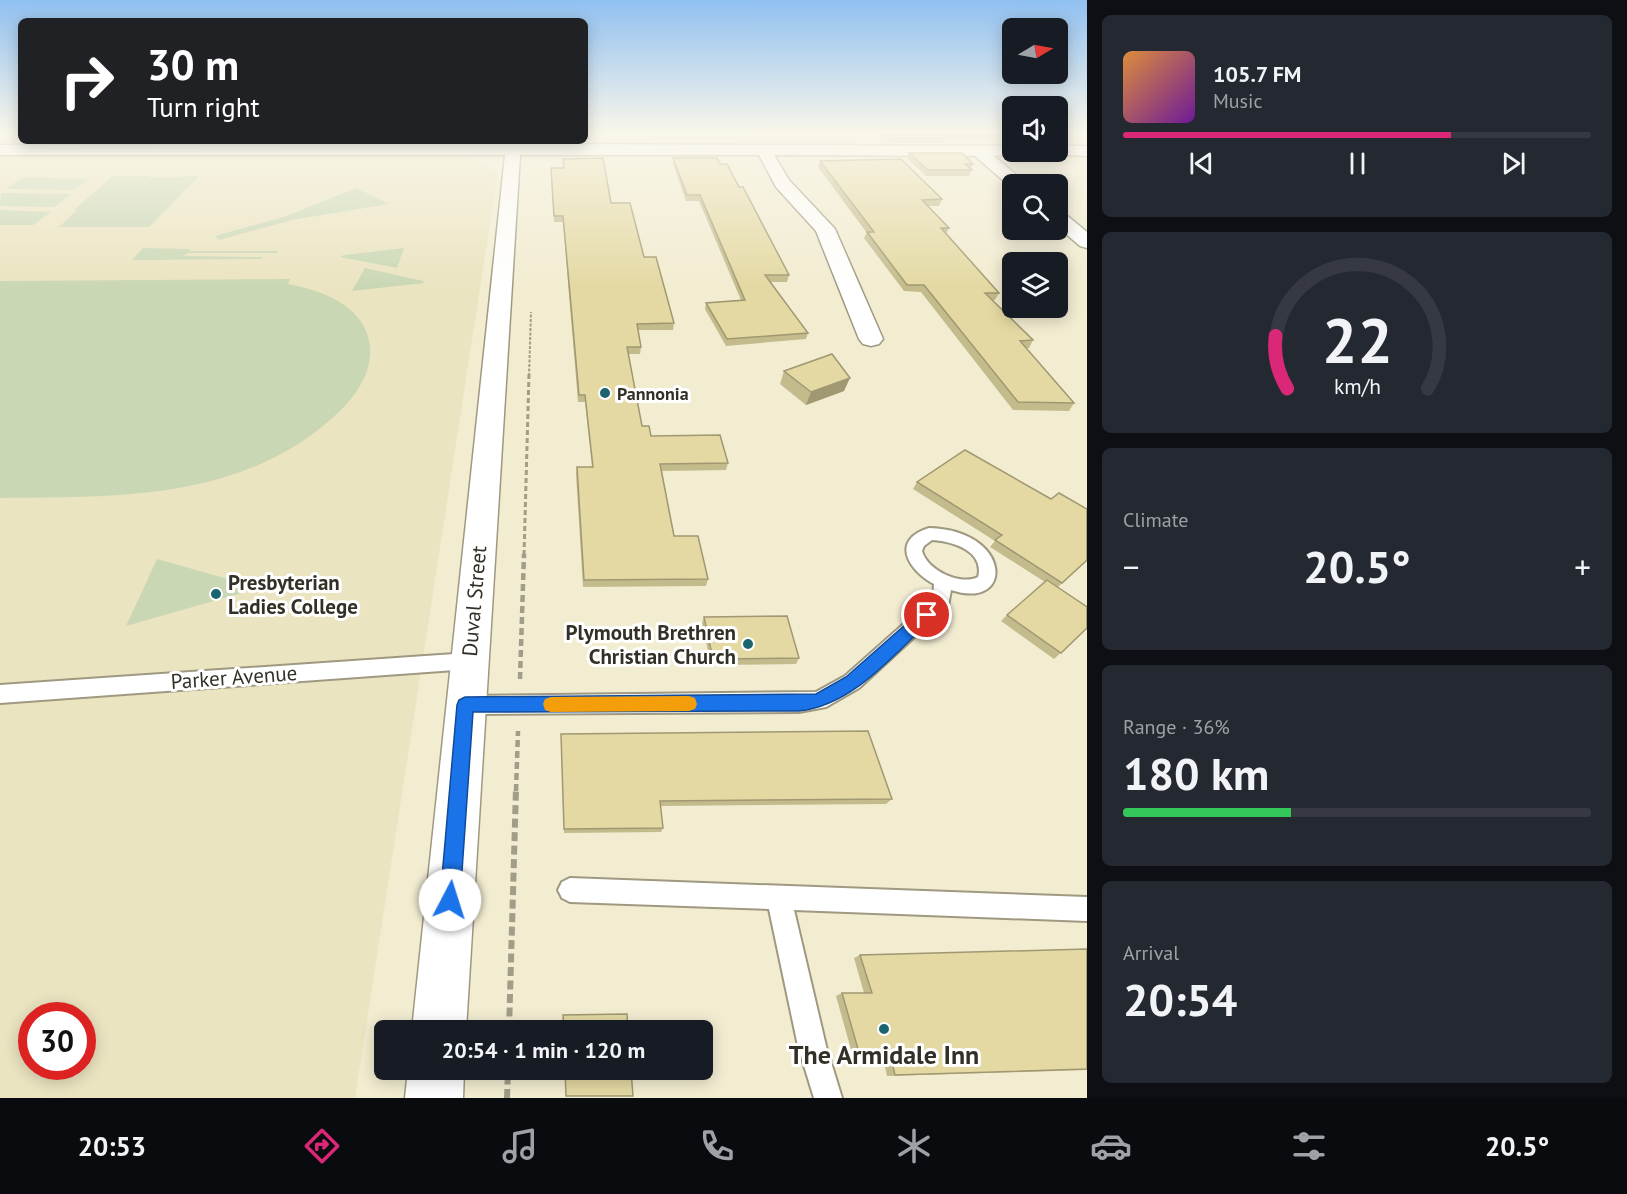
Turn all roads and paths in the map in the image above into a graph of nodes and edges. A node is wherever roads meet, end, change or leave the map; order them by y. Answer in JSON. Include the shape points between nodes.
{"nodes":[{"id":1,"x":521,"y":184,"type":"edge"},
{"id":2,"x":783,"y":184,"type":"edge"},
{"id":3,"x":1068,"y":226,"type":"edge"},
{"id":4,"x":1087,"y":242,"type":"edge"},
{"id":5,"x":531,"y":309,"type":"dead end"},
{"id":6,"x":871,"y":339,"type":"dead end"},
{"id":7,"x":943,"y":582,"type":"dead end"},
{"id":8,"x":469,"y":661,"type":"junction"},
{"id":9,"x":0,"y":694,"type":"edge"},
{"id":10,"x":465,"y":705,"type":"junction"},
{"id":11,"x":519,"y":705,"type":"junction"},
{"id":12,"x":570,"y":890,"type":"dead end"},
{"id":13,"x":779,"y":898,"type":"junction"},
{"id":14,"x":1087,"y":909,"type":"edge"},
{"id":15,"x":440,"y":1020,"type":"edge"},
{"id":16,"x":509,"y":1020,"type":"edge"},
{"id":17,"x":435,"y":1080,"type":"edge"},
{"id":18,"x":508,"y":1080,"type":"edge"},
{"id":19,"x":434,"y":1098,"type":"edge"},
{"id":20,"x":507,"y":1098,"type":"edge"},
{"id":21,"x":828,"y":1098,"type":"edge"}],
"edges":[{"from":1,"to":8,"type":"street","name":"Duval Street"},
{"from":2,"to":6,"type":"street","via":[[825,229]]},
{"from":3,"to":4,"type":"street"},
{"from":5,"to":11,"type":"path"},
{"from":7,"to":11,"type":"lane","via":[[942,601],[852,682],[819,701]]},
{"from":8,"to":9,"type":"lane","name":"Parker Avenue"},
{"from":8,"to":10,"type":"street","name":"Duval Street"},
{"from":10,"to":11,"type":"lane"},
{"from":10,"to":15,"type":"street","name":"Duval Street"},
{"from":11,"to":16,"type":"path"},
{"from":12,"to":13,"type":"lane"},
{"from":13,"to":14,"type":"lane"},
{"from":13,"to":21,"type":"lane","via":[[812,1046]]},
{"from":17,"to":19,"type":"street"},
{"from":18,"to":20,"type":"path"}]}
